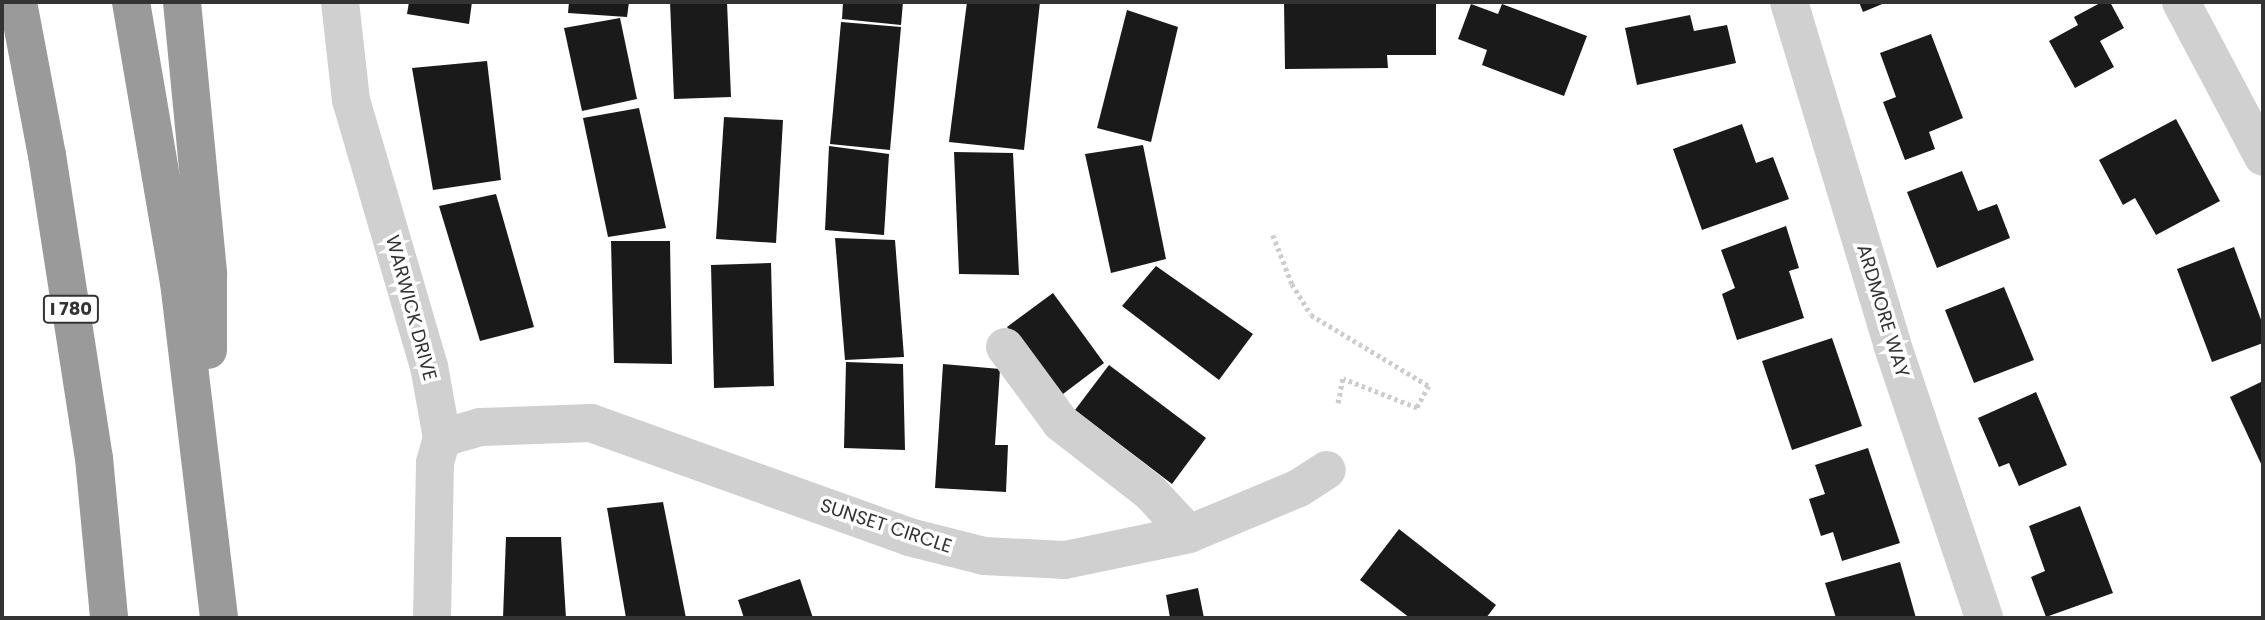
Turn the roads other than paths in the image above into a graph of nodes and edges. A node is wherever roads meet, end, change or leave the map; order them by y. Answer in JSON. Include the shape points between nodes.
{"nodes":[{"id":1,"x":18,"y":2,"type":"edge"},
{"id":2,"x":131,"y":2,"type":"edge"},
{"id":3,"x":182,"y":2,"type":"edge"},
{"id":4,"x":340,"y":2,"type":"edge"},
{"id":5,"x":1789,"y":2,"type":"edge"},
{"id":6,"x":2181,"y":2,"type":"edge"},
{"id":7,"x":2263,"y":157,"type":"edge"},
{"id":8,"x":1005,"y":347,"type":"dead end"},
{"id":9,"x":442,"y":438,"type":"junction"},
{"id":10,"x":1328,"y":470,"type":"dead end"},
{"id":11,"x":208,"y":509,"type":"junction"},
{"id":12,"x":1189,"y":534,"type":"junction"},
{"id":13,"x":109,"y":618,"type":"edge"},
{"id":14,"x":219,"y":618,"type":"edge"},
{"id":15,"x":432,"y":618,"type":"edge"},
{"id":16,"x":1984,"y":618,"type":"edge"}],
"edges":[{"from":1,"to":13,"type":"highway","number":"I 780","via":[[94,458]]},
{"from":2,"to":11,"type":"highway","via":[[179,282]]},
{"from":3,"to":11,"type":"highway","via":[[208,274]]},
{"from":4,"to":9,"type":"street","name":"WARWICK DRIVE","via":[[351,100],[429,366]]},
{"from":5,"to":16,"type":"street","name":"ARDMORE WAY","via":[[1892,344]]},
{"from":6,"to":7,"type":"street"},
{"from":8,"to":12,"type":"street","via":[[1061,423],[1150,492]]},
{"from":9,"to":12,"type":"street","name":"SUNSET CIRCLE","via":[[480,426],[591,423],[909,537],[984,556],[1065,560]]},
{"from":9,"to":15,"type":"street","name":"WARWICK DRIVE","via":[[435,463]]},
{"from":10,"to":12,"type":"street","name":"SUNSET CIRCLE","via":[[1299,488]]},
{"from":11,"to":14,"type":"highway"}]}
